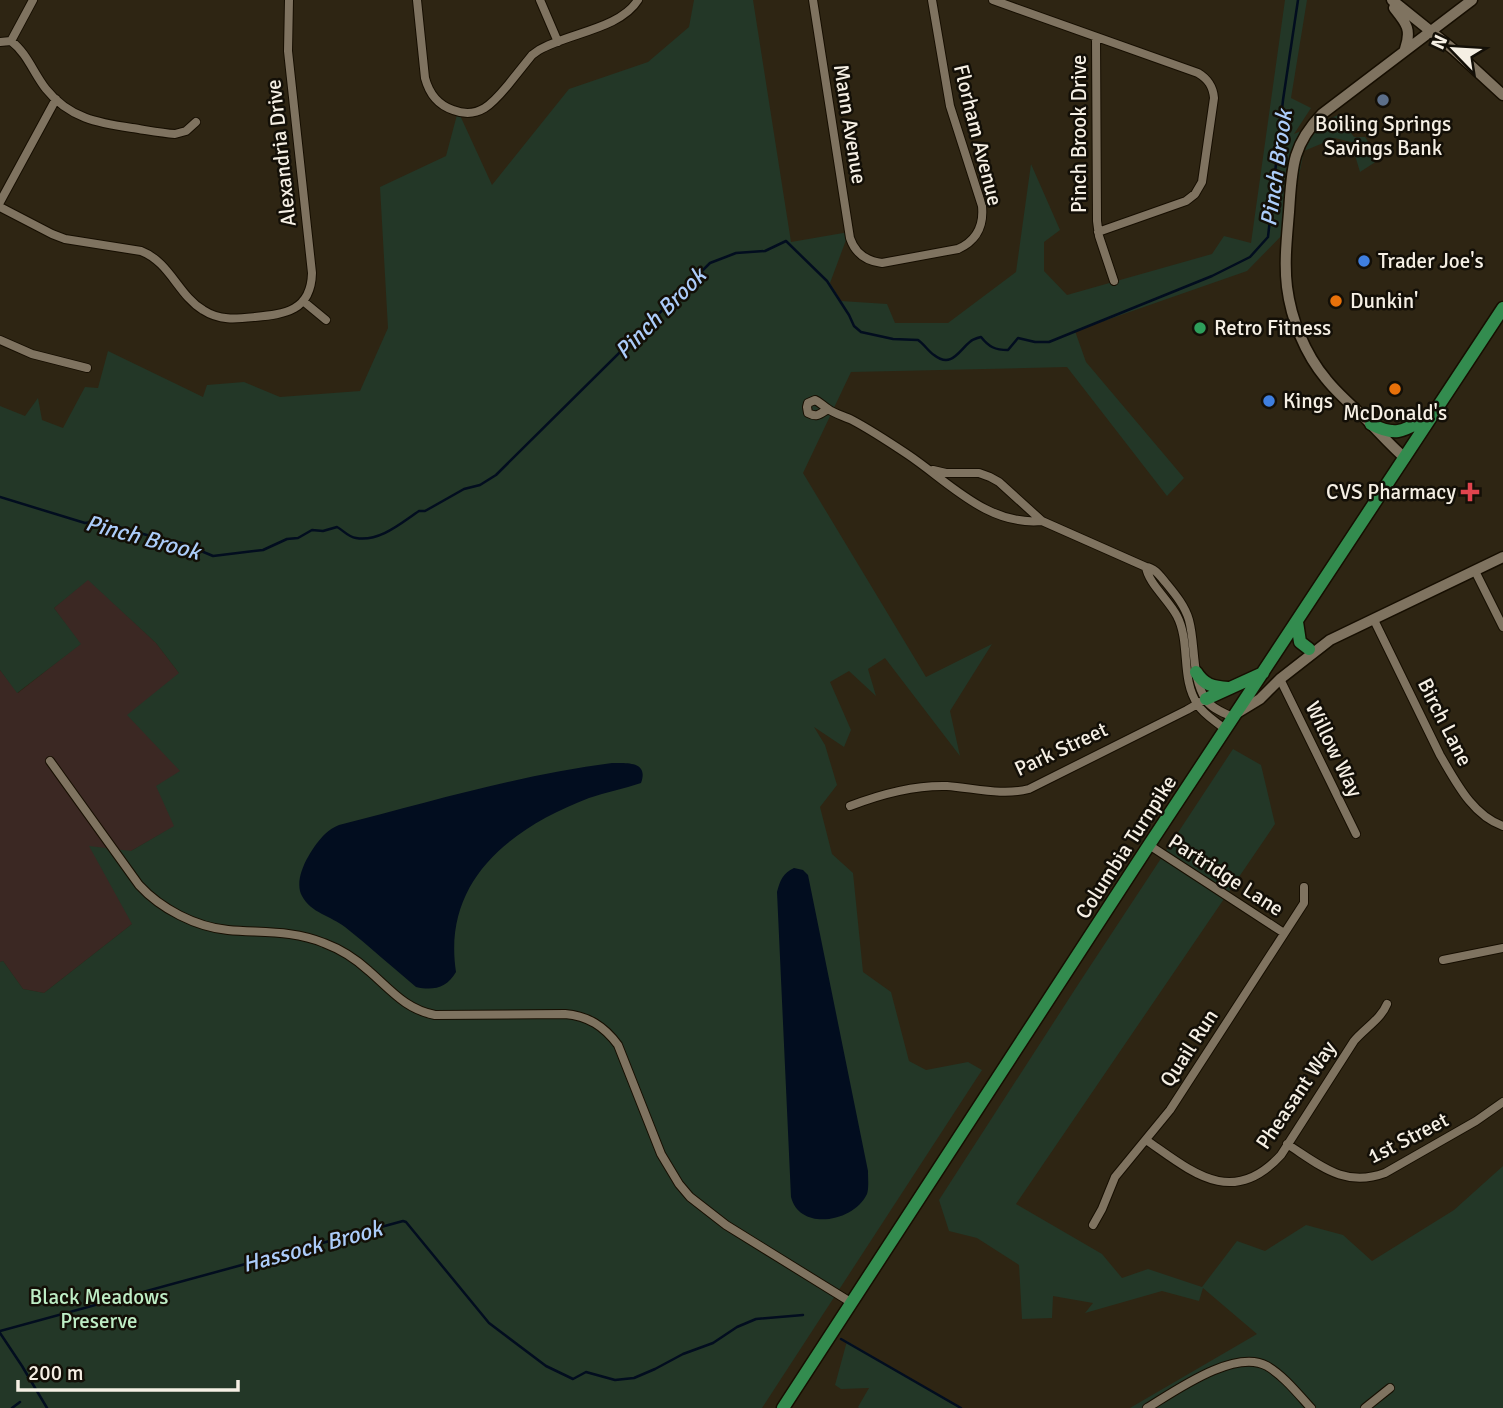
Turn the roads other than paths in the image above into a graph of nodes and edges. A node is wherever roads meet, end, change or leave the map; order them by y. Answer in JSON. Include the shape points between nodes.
{"nodes":[{"id":1,"x":33,"y":0,"type":"edge"},
{"id":2,"x":289,"y":0,"type":"edge"},
{"id":3,"x":417,"y":0,"type":"edge"},
{"id":4,"x":540,"y":0,"type":"edge"},
{"id":5,"x":638,"y":0,"type":"edge"},
{"id":6,"x":813,"y":0,"type":"edge"},
{"id":7,"x":932,"y":0,"type":"edge"},
{"id":8,"x":993,"y":0,"type":"edge"},
{"id":9,"x":1390,"y":0,"type":"edge"},
{"id":10,"x":1472,"y":0,"type":"edge"},
{"id":11,"x":1430,"y":31,"type":"junction"},
{"id":12,"x":1096,"y":37,"type":"junction"},
{"id":13,"x":11,"y":41,"type":"junction"},
{"id":14,"x":558,"y":42,"type":"junction"},
{"id":15,"x":0,"y":43,"type":"edge"},
{"id":16,"x":1405,"y":51,"type":"junction"},
{"id":17,"x":1503,"y":95,"type":"edge"},
{"id":18,"x":56,"y":99,"type":"junction"},
{"id":19,"x":196,"y":122,"type":"dead end"},
{"id":20,"x":0,"y":204,"type":"edge"},
{"id":21,"x":1098,"y":232,"type":"junction"},
{"id":22,"x":857,"y":252,"type":"joint"},
{"id":23,"x":1114,"y":281,"type":"dead end"},
{"id":24,"x":303,"y":301,"type":"junction"},
{"id":25,"x":1503,"y":309,"type":"edge"},
{"id":26,"x":326,"y":320,"type":"dead end"},
{"id":27,"x":0,"y":340,"type":"edge"},
{"id":28,"x":87,"y":368,"type":"dead end"},
{"id":29,"x":828,"y":409,"type":"dead end"},
{"id":30,"x":1435,"y":413,"type":"junction"},
{"id":31,"x":1371,"y":424,"type":"junction"},
{"id":32,"x":1405,"y":458,"type":"junction"},
{"id":33,"x":931,"y":470,"type":"junction"},
{"id":34,"x":1042,"y":521,"type":"junction"},
{"id":35,"x":1503,"y":557,"type":"edge"},
{"id":36,"x":1146,"y":567,"type":"junction"},
{"id":37,"x":1475,"y":571,"type":"junction"},
{"id":38,"x":1374,"y":620,"type":"junction"},
{"id":39,"x":1297,"y":622,"type":"junction"},
{"id":40,"x":1503,"y":627,"type":"edge"},
{"id":41,"x":1322,"y":644,"type":"junction"},
{"id":42,"x":1309,"y":649,"type":"junction"},
{"id":43,"x":1196,"y":672,"type":"junction"},
{"id":44,"x":1263,"y":673,"type":"junction"},
{"id":45,"x":1280,"y":679,"type":"junction"},
{"id":46,"x":1232,"y":688,"type":"junction"},
{"id":47,"x":1202,"y":702,"type":"junction"},
{"id":48,"x":1235,"y":716,"type":"junction"},
{"id":49,"x":1226,"y":730,"type":"junction"},
{"id":50,"x":50,"y":761,"type":"dead end"},
{"id":51,"x":850,"y":806,"type":"dead end"},
{"id":52,"x":1503,"y":826,"type":"edge"},
{"id":53,"x":1356,"y":834,"type":"dead end"},
{"id":54,"x":1149,"y":845,"type":"junction"},
{"id":55,"x":1304,"y":887,"type":"dead end"},
{"id":56,"x":1284,"y":933,"type":"junction"},
{"id":57,"x":1503,"y":948,"type":"edge"},
{"id":58,"x":1443,"y":960,"type":"dead end"},
{"id":59,"x":1387,"y":1004,"type":"dead end"},
{"id":60,"x":1503,"y":1102,"type":"edge"},
{"id":61,"x":1146,"y":1140,"type":"junction"},
{"id":62,"x":1287,"y":1144,"type":"junction"},
{"id":63,"x":1093,"y":1224,"type":"dead end"},
{"id":64,"x":852,"y":1303,"type":"junction"},
{"id":65,"x":1390,"y":1388,"type":"dead end"},
{"id":66,"x":783,"y":1408,"type":"edge"},
{"id":67,"x":1147,"y":1408,"type":"edge"},
{"id":68,"x":1311,"y":1408,"type":"edge"},
{"id":69,"x":1365,"y":1408,"type":"edge"}],
"edges":[{"from":1,"to":13,"type":"street"},
{"from":2,"to":24,"type":"street","name":"Alexandria Drive","via":[[288,51],[312,273]]},
{"from":3,"to":14,"type":"street","via":[[427,86],[450,109],[468,113],[490,105],[532,55]]},
{"from":4,"to":14,"type":"street"},
{"from":5,"to":14,"type":"street","via":[[620,18]]},
{"from":6,"to":22,"type":"street","name":"Mann Avenue","via":[[850,238]]},
{"from":7,"to":22,"type":"street","name":"Florham Avenue","via":[[950,106],[982,206],[982,222],[975,237],[958,249],[882,262],[867,260]]},
{"from":8,"to":12,"type":"street","name":"Pinch Brook Drive"},
{"from":9,"to":11,"type":"street"},
{"from":9,"to":16,"type":"street","via":[[1407,25]]},
{"from":10,"to":11,"type":"street"},
{"from":11,"to":16,"type":"street"},
{"from":11,"to":17,"type":"street"},
{"from":12,"to":21,"type":"street","name":"Pinch Brook Drive"},
{"from":12,"to":21,"type":"street","name":"Pinch Brook Drive","via":[[1198,73],[1212,87],[1214,98],[1202,182],[1195,194]]},
{"from":13,"to":15,"type":"street"},
{"from":13,"to":18,"type":"street"},
{"from":16,"to":31,"type":"street","via":[[1312,125],[1300,142],[1290,188],[1286,272],[1294,319],[1327,381]]},
{"from":18,"to":19,"type":"street","via":[[75,114],[100,124],[175,134]]},
{"from":18,"to":20,"type":"street"},
{"from":20,"to":24,"type":"street","via":[[65,239],[149,254],[188,299],[215,316],[231,320],[282,314]]},
{"from":21,"to":23,"type":"street","name":"Pinch Brook Drive"},
{"from":24,"to":26,"type":"street"},
{"from":25,"to":30,"type":"main road","name":"Columbia Turnpike"},
{"from":27,"to":28,"type":"street","via":[[32,354]]},
{"from":29,"to":33,"type":"street"},
{"from":30,"to":31,"type":"main road","via":[[1401,432]]},
{"from":30,"to":32,"type":"main road","name":"Columbia Turnpike"},
{"from":31,"to":32,"type":"street"},
{"from":32,"to":39,"type":"main road","name":"Columbia Turnpike"},
{"from":33,"to":34,"type":"street","via":[[986,511]]},
{"from":33,"to":34,"type":"street","via":[[990,477]]},
{"from":34,"to":36,"type":"street"},
{"from":35,"to":37,"type":"street"},
{"from":36,"to":43,"type":"street","via":[[1157,572],[1187,613]]},
{"from":36,"to":47,"type":"street","via":[[1146,574],[1178,617],[1189,682]]},
{"from":37,"to":38,"type":"street"},
{"from":37,"to":40,"type":"street"},
{"from":38,"to":41,"type":"street"},
{"from":38,"to":52,"type":"street","name":"Birch Lane","via":[[1451,774],[1477,810]]},
{"from":39,"to":42,"type":"main road","via":[[1300,642]]},
{"from":39,"to":44,"type":"main road","name":"Columbia Turnpike"},
{"from":41,"to":42,"type":"street"},
{"from":41,"to":45,"type":"street"},
{"from":42,"to":45,"type":"street","via":[[1285,666]]},
{"from":43,"to":46,"type":"main road","via":[[1210,686]]},
{"from":43,"to":47,"type":"street"},
{"from":44,"to":46,"type":"main road"},
{"from":44,"to":48,"type":"main road","name":"Columbia Turnpike"},
{"from":45,"to":48,"type":"street"},
{"from":45,"to":53,"type":"street","name":"Willow Way"},
{"from":46,"to":47,"type":"main road"},
{"from":47,"to":48,"type":"street"},
{"from":47,"to":49,"type":"street"},
{"from":47,"to":51,"type":"street","name":"Park Street","via":[[1029,789],[1011,792],[936,786],[891,792]]},
{"from":48,"to":49,"type":"main road","name":"Columbia Turnpike"},
{"from":49,"to":54,"type":"main road","name":"Columbia Turnpike"},
{"from":50,"to":64,"type":"street","via":[[139,886],[183,916],[211,927],[286,933],[324,943],[352,957],[407,1004],[425,1013],[565,1014],[595,1023],[618,1045],[661,1154],[690,1197],[726,1225]]},
{"from":54,"to":56,"type":"street","name":"Partridge Lane"},
{"from":54,"to":64,"type":"main road","name":"Columbia Turnpike"},
{"from":55,"to":56,"type":"street","name":"Quail Run","via":[[1304,903]]},
{"from":56,"to":61,"type":"street","name":"Quail Run"},
{"from":57,"to":58,"type":"street"},
{"from":59,"to":62,"type":"street","name":"Pheasant Way","via":[[1383,1014],[1354,1041]]},
{"from":60,"to":62,"type":"street","name":"1st Street","via":[[1408,1160],[1369,1178],[1337,1175]]},
{"from":61,"to":62,"type":"street","name":"Pheasant Way","via":[[1195,1173],[1226,1182],[1256,1174],[1275,1161]]},
{"from":61,"to":63,"type":"street","name":"Quail Run","via":[[1115,1177]]},
{"from":64,"to":66,"type":"main road","name":"Columbia Turnpike"},
{"from":65,"to":69,"type":"street"},
{"from":67,"to":68,"type":"street","via":[[1226,1365],[1247,1360],[1265,1364]]}]}
